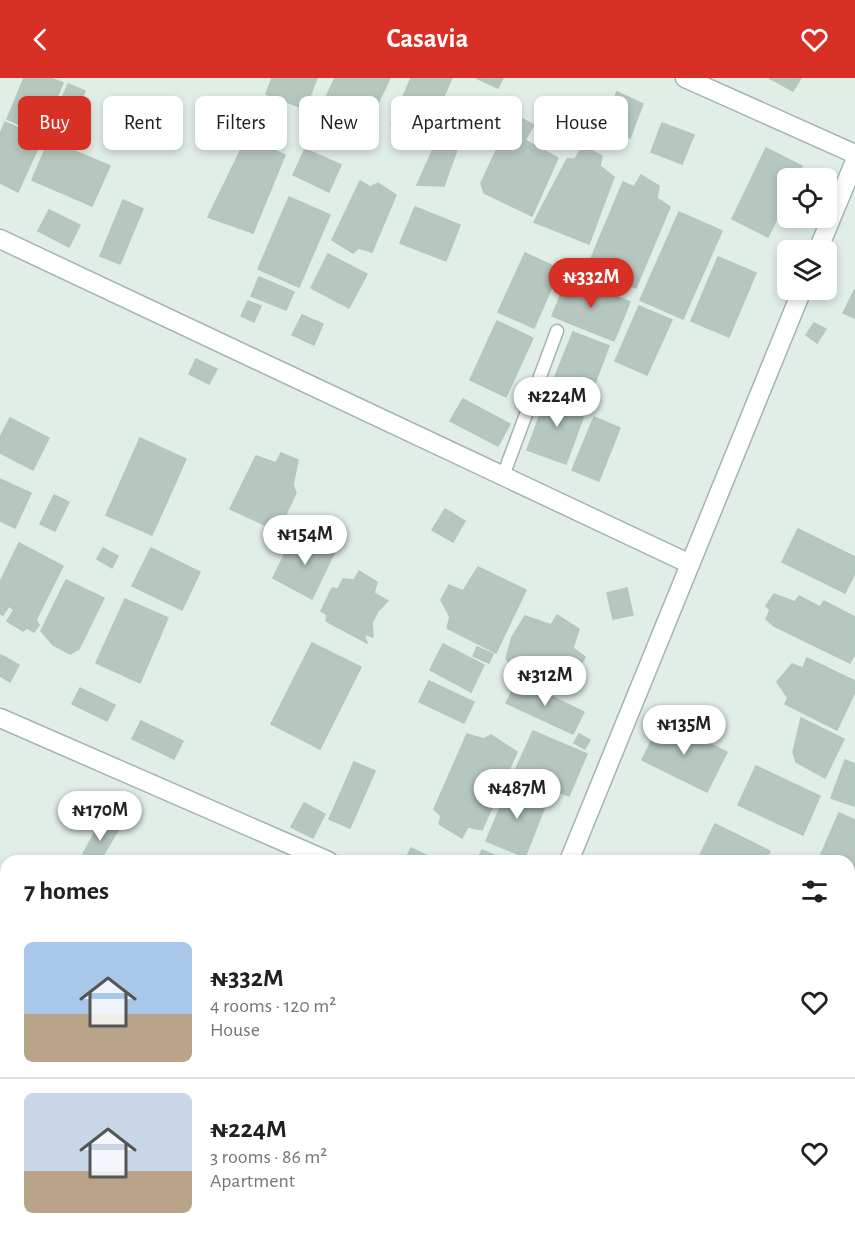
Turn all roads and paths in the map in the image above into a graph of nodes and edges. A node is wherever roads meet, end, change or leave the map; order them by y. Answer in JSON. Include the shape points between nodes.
{"nodes":[{"id":1,"x":685,"y":78,"type":"edge"},
{"id":2,"x":855,"y":154,"type":"edge"},
{"id":3,"x":855,"y":161,"type":"edge"},
{"id":4,"x":0,"y":239,"type":"edge"},
{"id":5,"x":822,"y":240,"type":"edge"},
{"id":6,"x":798,"y":300,"type":"edge"},
{"id":7,"x":558,"y":331,"type":"dead end"},
{"id":8,"x":503,"y":476,"type":"junction"},
{"id":9,"x":690,"y":564,"type":"junction"},
{"id":10,"x":0,"y":718,"type":"edge"},
{"id":11,"x":314,"y":855,"type":"edge"},
{"id":12,"x":571,"y":855,"type":"edge"}],
"edges":[{"from":1,"to":2,"type":"street"},
{"from":3,"to":5,"type":"street"},
{"from":4,"to":8,"type":"street"},
{"from":6,"to":9,"type":"street"},
{"from":7,"to":8,"type":"lane"},
{"from":8,"to":9,"type":"street"},
{"from":9,"to":12,"type":"street"},
{"from":10,"to":11,"type":"street"}]}
